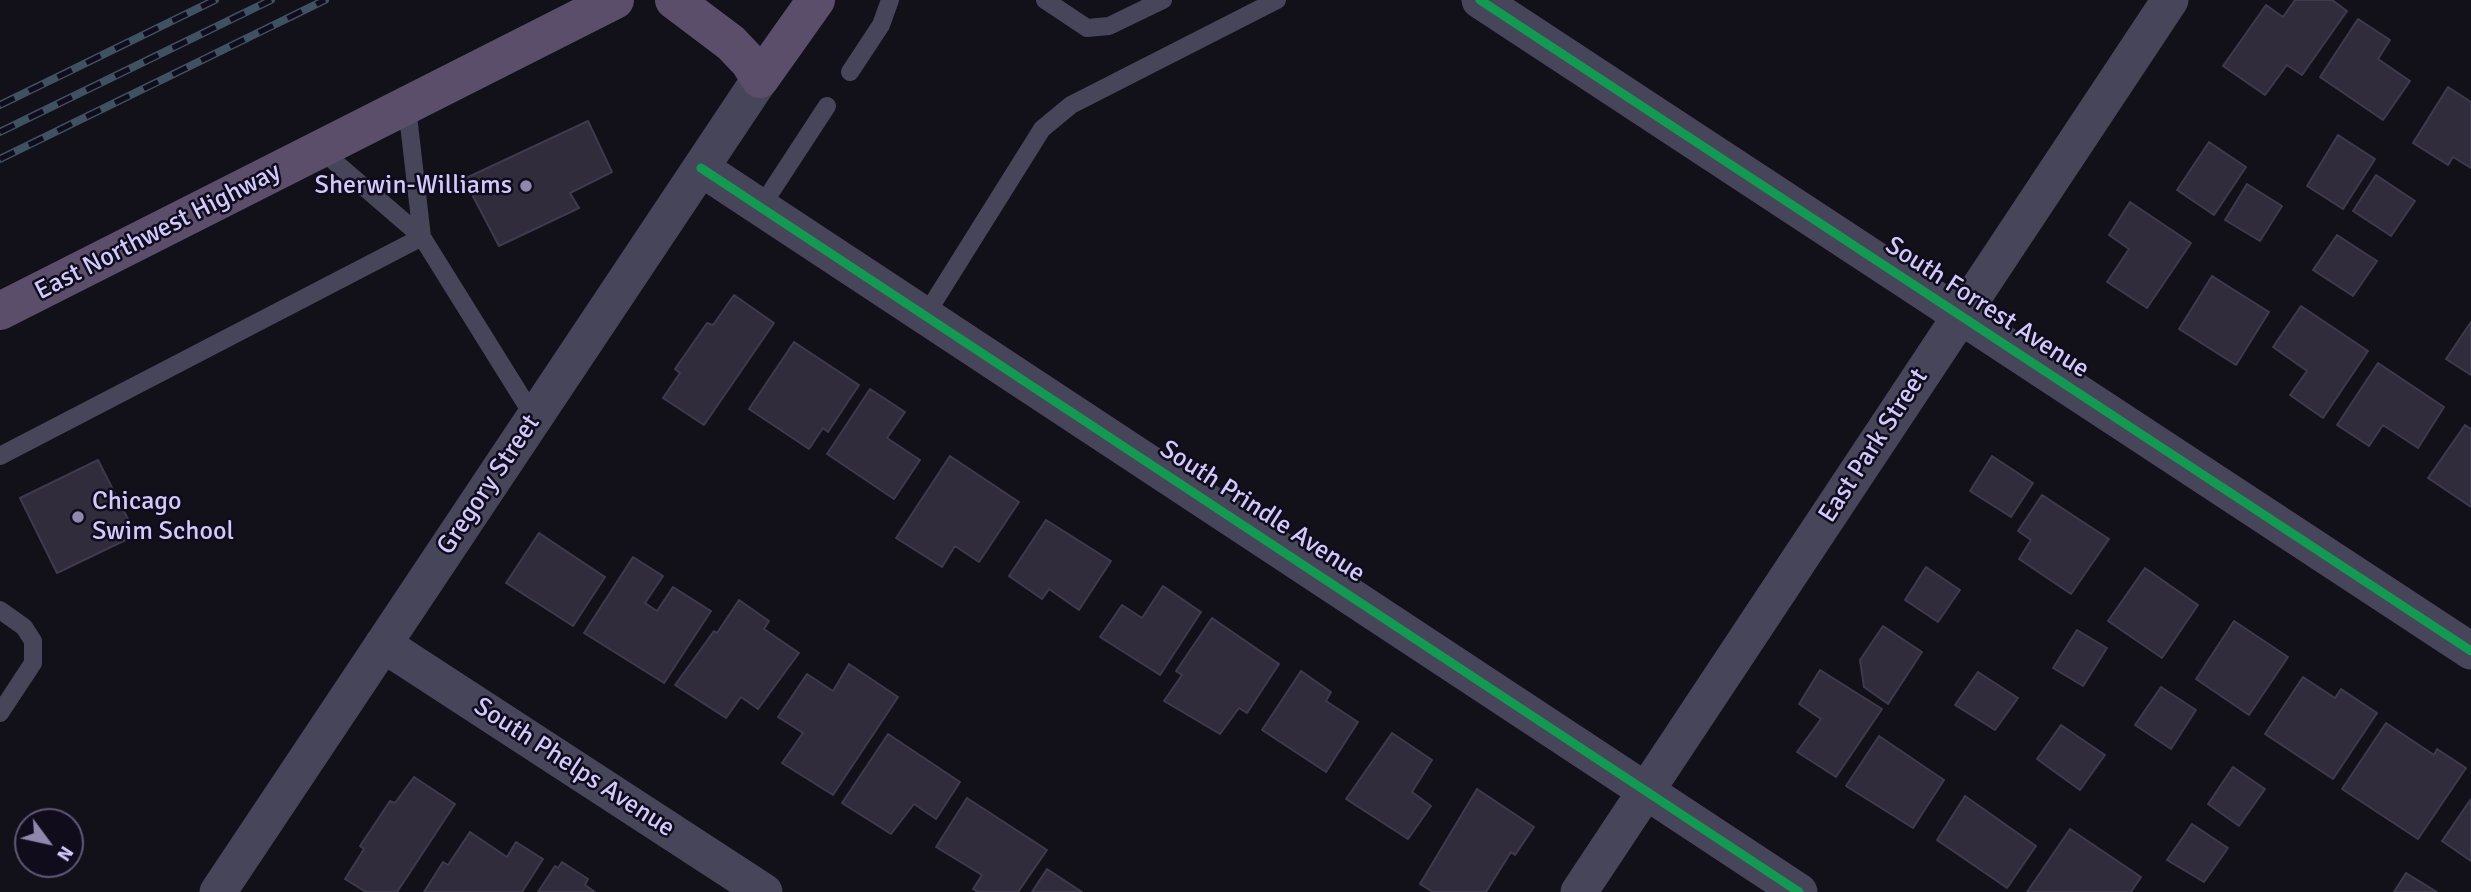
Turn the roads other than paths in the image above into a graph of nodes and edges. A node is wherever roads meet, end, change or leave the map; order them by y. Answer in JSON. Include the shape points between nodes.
{"nodes":[{"id":1,"x":615,"y":0,"type":"edge"},
{"id":2,"x":674,"y":0,"type":"edge"},
{"id":3,"x":816,"y":0,"type":"edge"},
{"id":4,"x":890,"y":0,"type":"edge"},
{"id":5,"x":1045,"y":0,"type":"edge"},
{"id":6,"x":1163,"y":0,"type":"edge"},
{"id":7,"x":1276,"y":0,"type":"edge"},
{"id":8,"x":1480,"y":0,"type":"edge"},
{"id":9,"x":2171,"y":0,"type":"edge"},
{"id":10,"x":850,"y":72,"type":"dead end"},
{"id":11,"x":760,"y":79,"type":"junction"},
{"id":12,"x":827,"y":106,"type":"dead end"},
{"id":13,"x":407,"y":107,"type":"junction"},
{"id":14,"x":321,"y":150,"type":"junction"},
{"id":15,"x":701,"y":168,"type":"junction"},
{"id":16,"x":761,"y":207,"type":"junction"},
{"id":17,"x":422,"y":237,"type":"junction"},
{"id":18,"x":0,"y":311,"type":"edge"},
{"id":19,"x":925,"y":316,"type":"junction"},
{"id":20,"x":1960,"y":316,"type":"junction"},
{"id":21,"x":534,"y":417,"type":"junction"},
{"id":22,"x":0,"y":456,"type":"edge"},
{"id":23,"x":0,"y":610,"type":"edge"},
{"id":24,"x":383,"y":644,"type":"junction"},
{"id":25,"x":2471,"y":651,"type":"edge"},
{"id":26,"x":0,"y":713,"type":"edge"},
{"id":27,"x":1646,"y":791,"type":"junction"},
{"id":28,"x":218,"y":892,"type":"edge"},
{"id":29,"x":764,"y":892,"type":"edge"},
{"id":30,"x":1579,"y":892,"type":"edge"},
{"id":31,"x":1799,"y":892,"type":"edge"}],
"edges":[{"from":1,"to":13,"type":"main road","name":"East Northwest Highway"},
{"from":2,"to":11,"type":"main road","via":[[731,43]]},
{"from":3,"to":11,"type":"main road"},
{"from":4,"to":10,"type":"lane","via":[[881,25]]},
{"from":5,"to":6,"type":"lane","via":[[1087,27],[1109,26]]},
{"from":7,"to":19,"type":"lane","via":[[1071,105],[1042,129]]},
{"from":8,"to":20,"type":"street","name":"South Forrest Avenue"},
{"from":9,"to":20,"type":"street","name":"East Park Street"},
{"from":11,"to":15,"type":"street","name":"Gregory Street"},
{"from":12,"to":16,"type":"lane"},
{"from":13,"to":14,"type":"main road","name":"East Northwest Highway"},
{"from":13,"to":17,"type":"lane"},
{"from":14,"to":17,"type":"lane"},
{"from":14,"to":18,"type":"main road","name":"East Northwest Highway"},
{"from":15,"to":16,"type":"street","name":"South Prindle Avenue"},
{"from":15,"to":21,"type":"street","name":"Gregory Street"},
{"from":16,"to":19,"type":"street","name":"South Prindle Avenue"},
{"from":17,"to":21,"type":"lane"},
{"from":17,"to":22,"type":"lane"},
{"from":19,"to":27,"type":"street","name":"South Prindle Avenue"},
{"from":20,"to":25,"type":"street","name":"South Forrest Avenue"},
{"from":20,"to":27,"type":"street","name":"East Park Street"},
{"from":21,"to":24,"type":"street","name":"Gregory Street"},
{"from":23,"to":26,"type":"lane","via":[[24,627],[33,641],[33,663]]},
{"from":24,"to":28,"type":"street","name":"Gregory Street"},
{"from":24,"to":29,"type":"street","name":"South Phelps Avenue"},
{"from":27,"to":30,"type":"street","name":"East Park Street"},
{"from":27,"to":31,"type":"street","name":"South Prindle Avenue"}]}
